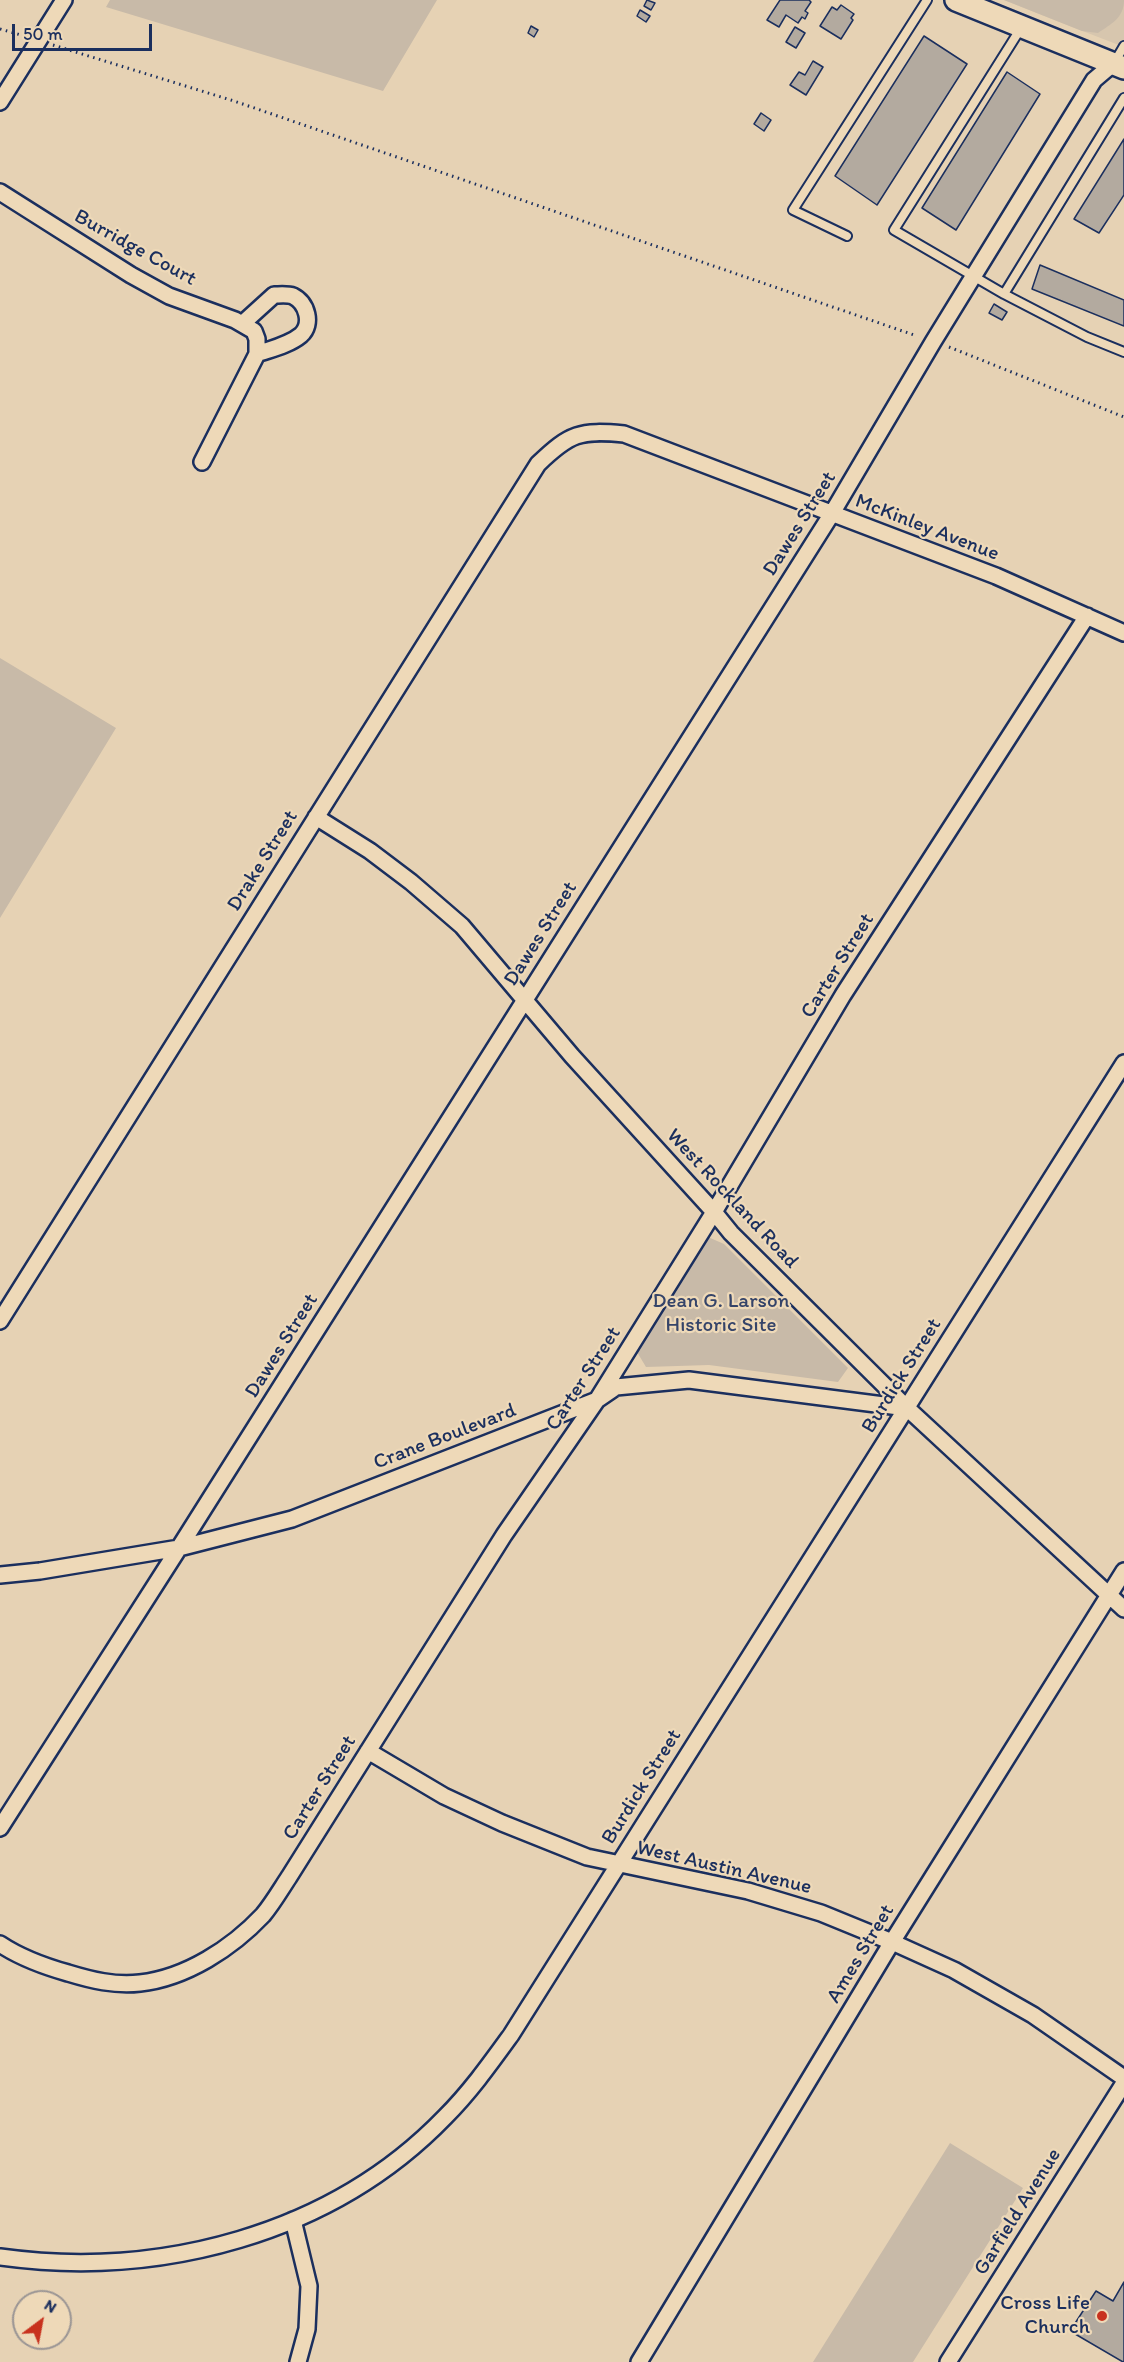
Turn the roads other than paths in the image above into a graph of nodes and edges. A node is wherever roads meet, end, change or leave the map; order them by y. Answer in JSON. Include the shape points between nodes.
{"nodes":[{"id":1,"x":64,"y":0,"type":"edge"},
{"id":2,"x":927,"y":0,"type":"edge"},
{"id":3,"x":956,"y":0,"type":"edge"},
{"id":4,"x":1022,"y":27,"type":"junction"},
{"id":5,"x":1120,"y":59,"type":"edge"},
{"id":6,"x":1124,"y":98,"type":"edge"},
{"id":7,"x":0,"y":102,"type":"edge"},
{"id":8,"x":0,"y":192,"type":"edge"},
{"id":9,"x":847,"y":236,"type":"dead end"},
{"id":10,"x":974,"y":277,"type":"junction"},
{"id":11,"x":1004,"y":294,"type":"junction"},
{"id":12,"x":242,"y":324,"type":"junction"},
{"id":13,"x":1124,"y":352,"type":"edge"},
{"id":14,"x":257,"y":354,"type":"junction"},
{"id":15,"x":575,"y":435,"type":"joint"},
{"id":16,"x":202,"y":462,"type":"dead end"},
{"id":17,"x":831,"y":515,"type":"junction"},
{"id":18,"x":1087,"y":616,"type":"junction"},
{"id":19,"x":1124,"y":633,"type":"edge"},
{"id":20,"x":316,"y":817,"type":"junction"},
{"id":21,"x":525,"y":999,"type":"junction"},
{"id":22,"x":1124,"y":1063,"type":"edge"},
{"id":23,"x":714,"y":1212,"type":"junction"},
{"id":24,"x":0,"y":1321,"type":"edge"},
{"id":25,"x":597,"y":1400,"type":"junction"},
{"id":26,"x":907,"y":1408,"type":"junction"},
{"id":27,"x":179,"y":1548,"type":"junction"},
{"id":28,"x":1124,"y":1571,"type":"edge"},
{"id":29,"x":0,"y":1575,"type":"edge"},
{"id":30,"x":1109,"y":1596,"type":"junction"},
{"id":31,"x":1124,"y":1609,"type":"edge"},
{"id":32,"x":368,"y":1751,"type":"junction"},
{"id":33,"x":0,"y":1828,"type":"edge"},
{"id":34,"x":618,"y":1864,"type":"junction"},
{"id":35,"x":892,"y":1942,"type":"junction"},
{"id":36,"x":0,"y":1944,"type":"edge"},
{"id":37,"x":1124,"y":2078,"type":"edge"},
{"id":38,"x":1124,"y":2083,"type":"edge"},
{"id":39,"x":293,"y":2220,"type":"junction"},
{"id":40,"x":0,"y":2257,"type":"edge"},
{"id":41,"x":298,"y":2362,"type":"edge"},
{"id":42,"x":639,"y":2362,"type":"edge"},
{"id":43,"x":948,"y":2362,"type":"edge"}],
"edges":[{"from":1,"to":7,"type":"street"},
{"from":2,"to":9,"type":"lane","via":[[793,210]]},
{"from":3,"to":4,"type":"main road"},
{"from":4,"to":5,"type":"main road"},
{"from":4,"to":10,"type":"lane","via":[[894,230]]},
{"from":5,"to":10,"type":"street","name":"Dawes Street","via":[[1094,80]]},
{"from":6,"to":11,"type":"lane"},
{"from":8,"to":12,"type":"street","name":"Burridge Court","via":[[169,296]]},
{"from":10,"to":11,"type":"lane"},
{"from":10,"to":17,"type":"street","name":"Dawes Street"},
{"from":11,"to":13,"type":"lane"},
{"from":12,"to":14,"type":"street","via":[[254,331]]},
{"from":12,"to":14,"type":"street","via":[[274,295],[292,296],[305,306],[308,322],[302,335]]},
{"from":14,"to":16,"type":"street"},
{"from":15,"to":17,"type":"street","name":"McKinley Avenue","via":[[592,431],[624,434]]},
{"from":15,"to":20,"type":"street","name":"Drake Street","via":[[538,464]]},
{"from":17,"to":18,"type":"street","name":"McKinley Avenue","via":[[996,576]]},
{"from":17,"to":21,"type":"street","name":"Dawes Street"},
{"from":18,"to":19,"type":"street","name":"McKinley Avenue"},
{"from":18,"to":23,"type":"street","name":"Carter Street","via":[[843,995]]},
{"from":20,"to":21,"type":"street","name":"West Rockland Road","via":[[370,851],[462,926]]},
{"from":20,"to":24,"type":"street","name":"Drake Street"},
{"from":21,"to":23,"type":"street","name":"West Rockland Road"},
{"from":21,"to":27,"type":"street","name":"Dawes Street"},
{"from":22,"to":26,"type":"street","name":"Burdick Street"},
{"from":23,"to":25,"type":"street","name":"Carter Street"},
{"from":23,"to":26,"type":"street","name":"West Rockland Road"},
{"from":25,"to":26,"type":"street","name":"Crane Boulevard","via":[[616,1387],[689,1380]]},
{"from":25,"to":27,"type":"street","name":"Crane Boulevard","via":[[292,1519]]},
{"from":25,"to":32,"type":"street","name":"Carter Street","via":[[504,1535]]},
{"from":26,"to":30,"type":"street","name":"West Rockland Road"},
{"from":26,"to":34,"type":"street","name":"Burdick Street"},
{"from":27,"to":29,"type":"street","name":"Crane Boulevard"},
{"from":27,"to":33,"type":"street","name":"Dawes Street"},
{"from":28,"to":30,"type":"street","name":"Ames Street"},
{"from":30,"to":31,"type":"street","name":"West Rockland Road"},
{"from":30,"to":35,"type":"street","name":"Ames Street"},
{"from":32,"to":34,"type":"street","name":"West Austin Avenue","via":[[444,1796],[502,1823],[586,1857]]},
{"from":32,"to":36,"type":"street","name":"Carter Street","via":[[264,1913],[239,1937],[203,1961],[140,1983],[100,1982],[36,1964]]},
{"from":34,"to":35,"type":"street","name":"West Austin Avenue","via":[[748,1891],[822,1913]]},
{"from":34,"to":39,"type":"street","name":"Burdick Street","via":[[511,2036],[445,2118],[360,2186],[320,2210]]},
{"from":35,"to":37,"type":"street","name":"West Austin Avenue","via":[[954,1970],[1033,2015]]},
{"from":35,"to":42,"type":"street","name":"Ames Street"},
{"from":38,"to":43,"type":"street","name":"Garfield Avenue"},
{"from":39,"to":40,"type":"street","name":"Burdick Street","via":[[211,2249],[140,2260],[81,2263]]},
{"from":39,"to":41,"type":"street","via":[[309,2286],[307,2329]]}]}
